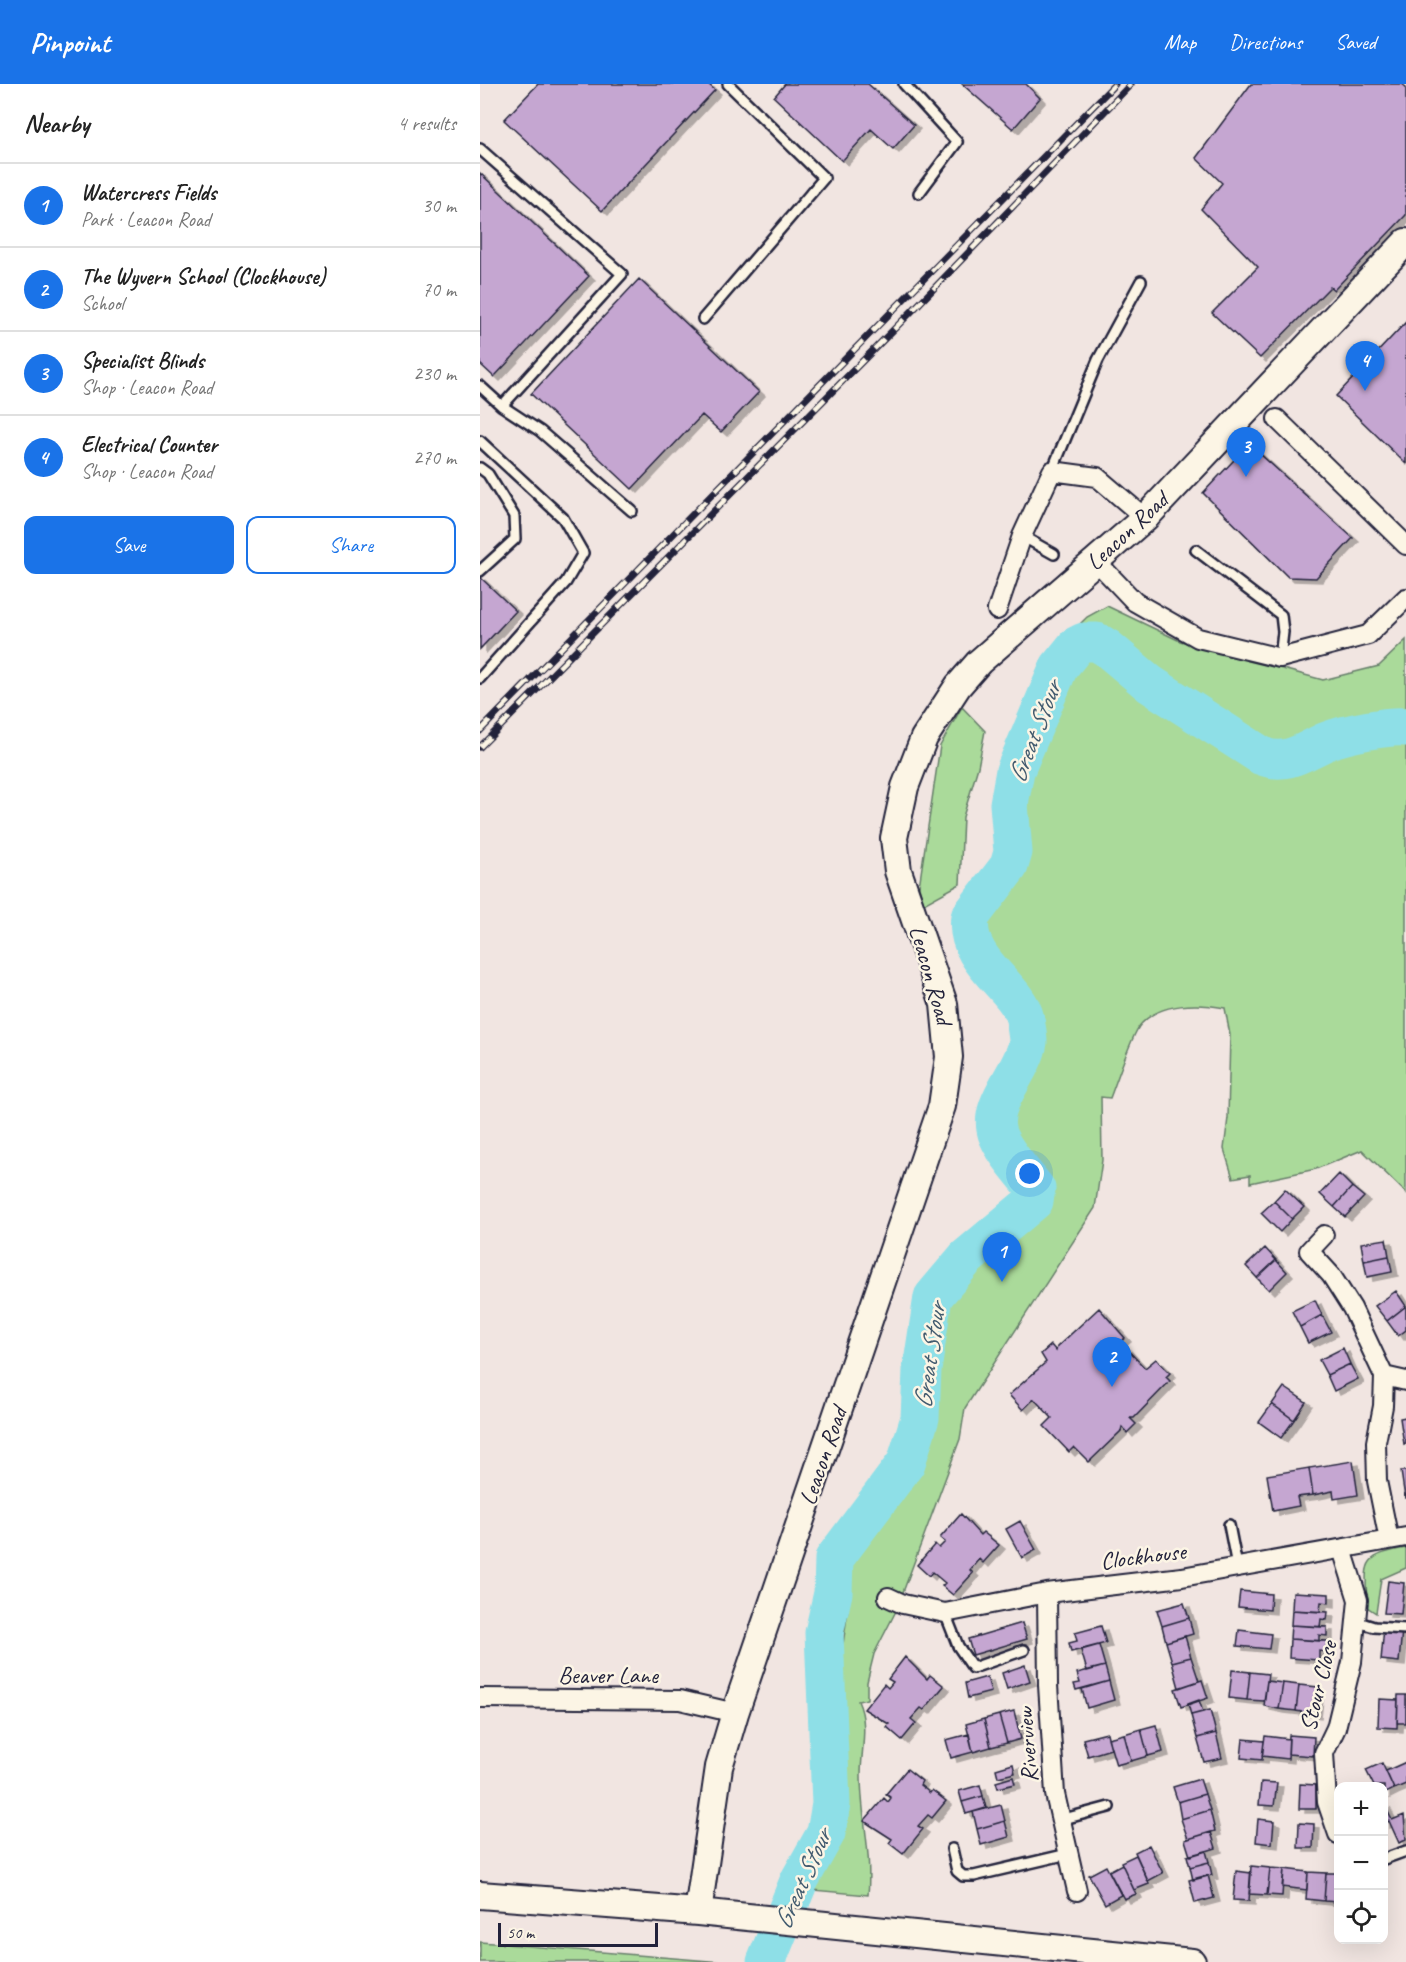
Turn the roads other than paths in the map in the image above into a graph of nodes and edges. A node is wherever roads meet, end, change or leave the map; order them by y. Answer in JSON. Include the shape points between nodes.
{"nodes":[{"id":1,"x":728,"y":84,"type":"edge"},
{"id":2,"x":904,"y":84,"type":"edge"},
{"id":3,"x":480,"y":149,"type":"edge"},
{"id":4,"x":919,"y":193,"type":"dead end"},
{"id":5,"x":1406,"y":242,"type":"edge"},
{"id":6,"x":1141,"y":281,"type":"dead end"},
{"id":7,"x":703,"y":319,"type":"dead end"},
{"id":8,"x":480,"y":386,"type":"edge"},
{"id":9,"x":502,"y":406,"type":"junction"},
{"id":10,"x":1277,"y":418,"type":"dead end"},
{"id":11,"x":480,"y":441,"type":"edge"},
{"id":12,"x":480,"y":468,"type":"edge"},
{"id":13,"x":1052,"y":471,"type":"junction"},
{"id":14,"x":633,"y":511,"type":"dead end"},
{"id":15,"x":1145,"y":518,"type":"junction"},
{"id":16,"x":1022,"y":536,"type":"junction"},
{"id":17,"x":1406,"y":545,"type":"edge"},
{"id":18,"x":1196,"y":550,"type":"dead end"},
{"id":19,"x":1054,"y":554,"type":"dead end"},
{"id":20,"x":1095,"y":560,"type":"junction"},
{"id":21,"x":480,"y":571,"type":"edge"},
{"id":22,"x":1406,"y":598,"type":"edge"},
{"id":23,"x":997,"y":610,"type":"dead end"},
{"id":24,"x":1280,"y":658,"type":"junction"},
{"id":25,"x":480,"y":678,"type":"edge"},
{"id":26,"x":1324,"y":1235,"type":"dead end"},
{"id":27,"x":1384,"y":1376,"type":"junction"},
{"id":28,"x":1406,"y":1382,"type":"edge"},
{"id":29,"x":1229,"y":1525,"type":"dead end"},
{"id":30,"x":1397,"y":1539,"type":"edge"},
{"id":31,"x":1342,"y":1549,"type":"junction"},
{"id":32,"x":1237,"y":1566,"type":"junction"},
{"id":33,"x":1047,"y":1593,"type":"junction"},
{"id":34,"x":888,"y":1597,"type":"dead end"},
{"id":35,"x":945,"y":1613,"type":"junction"},
{"id":36,"x":1358,"y":1622,"type":"junction"},
{"id":37,"x":1406,"y":1629,"type":"edge"},
{"id":38,"x":1024,"y":1650,"type":"dead end"},
{"id":39,"x":480,"y":1698,"type":"edge"},
{"id":40,"x":735,"y":1713,"type":"junction"},
{"id":41,"x":1109,"y":1807,"type":"dead end"},
{"id":42,"x":1060,"y":1820,"type":"junction"},
{"id":43,"x":1334,"y":1823,"type":"edge"},
{"id":44,"x":952,"y":1849,"type":"dead end"},
{"id":45,"x":1406,"y":1851,"type":"edge"},
{"id":46,"x":1068,"y":1854,"type":"junction"},
{"id":47,"x":1388,"y":1857,"type":"edge"},
{"id":48,"x":1077,"y":1891,"type":"dead end"},
{"id":49,"x":480,"y":1895,"type":"edge"},
{"id":50,"x":698,"y":1912,"type":"junction"},
{"id":51,"x":1192,"y":1962,"type":"edge"}],
"edges":[{"from":1,"to":7,"type":"lane","via":[[824,178]]},
{"from":2,"to":4,"type":"lane","via":[[957,142]]},
{"from":3,"to":9,"type":"lane","via":[[622,274]]},
{"from":5,"to":15,"type":"street","name":"Leacon Road"},
{"from":6,"to":13,"type":"lane","via":[[1098,360]]},
{"from":8,"to":9,"type":"lane"},
{"from":9,"to":14,"type":"lane","via":[[540,431]]},
{"from":10,"to":17,"type":"street"},
{"from":11,"to":25,"type":"lane","via":[[563,518],[584,553],[566,582]]},
{"from":12,"to":21,"type":"lane","via":[[488,474],[514,516],[514,539]]},
{"from":13,"to":15,"type":"street","via":[[1097,477]]},
{"from":13,"to":16,"type":"street"},
{"from":15,"to":20,"type":"street","name":"Leacon Road"},
{"from":16,"to":19,"type":"lane"},
{"from":16,"to":23,"type":"street"},
{"from":18,"to":24,"type":"lane","via":[[1281,615]]},
{"from":20,"to":24,"type":"street","via":[[1135,602],[1198,638]]},
{"from":20,"to":40,"type":"street","name":"Leacon Road","via":[[986,655],[958,686],[924,738],[904,787],[895,849],[898,871],[944,1004],[949,1057],[944,1098]]},
{"from":22,"to":24,"type":"street","via":[[1368,635]]},
{"from":26,"to":27,"type":"street","via":[[1309,1251],[1332,1275],[1352,1308]]},
{"from":27,"to":28,"type":"street"},
{"from":27,"to":30,"type":"street","via":[[1376,1442],[1377,1481]]},
{"from":29,"to":32,"type":"lane"},
{"from":30,"to":31,"type":"street","name":"Clockhouse"},
{"from":31,"to":32,"type":"street","name":"Clockhouse"},
{"from":31,"to":36,"type":"street","name":"Stour Close","via":[[1358,1600]]},
{"from":32,"to":33,"type":"street","name":"Clockhouse","via":[[1182,1577]]},
{"from":33,"to":35,"type":"street","name":"Clockhouse"},
{"from":33,"to":42,"type":"street","name":"Riverview","via":[[1054,1794]]},
{"from":34,"to":35,"type":"street","name":"Clockhouse","via":[[903,1605]]},
{"from":35,"to":38,"type":"lane","via":[[958,1646],[973,1668]]},
{"from":36,"to":37,"type":"lane"},
{"from":36,"to":43,"type":"street","name":"Stour Close","via":[[1336,1728],[1324,1753],[1327,1803]]},
{"from":39,"to":40,"type":"street","name":"Beaver Lane","via":[[680,1700]]},
{"from":40,"to":50,"type":"street","name":"Leacon Road","via":[[719,1767]]},
{"from":41,"to":42,"type":"lane"},
{"from":42,"to":46,"type":"street","name":"Riverview"},
{"from":44,"to":46,"type":"lane","via":[[957,1871],[963,1876]]},
{"from":45,"to":47,"type":"lane"},
{"from":46,"to":48,"type":"street","name":"Riverview"},
{"from":49,"to":50,"type":"street"},
{"from":50,"to":51,"type":"street"}]}
